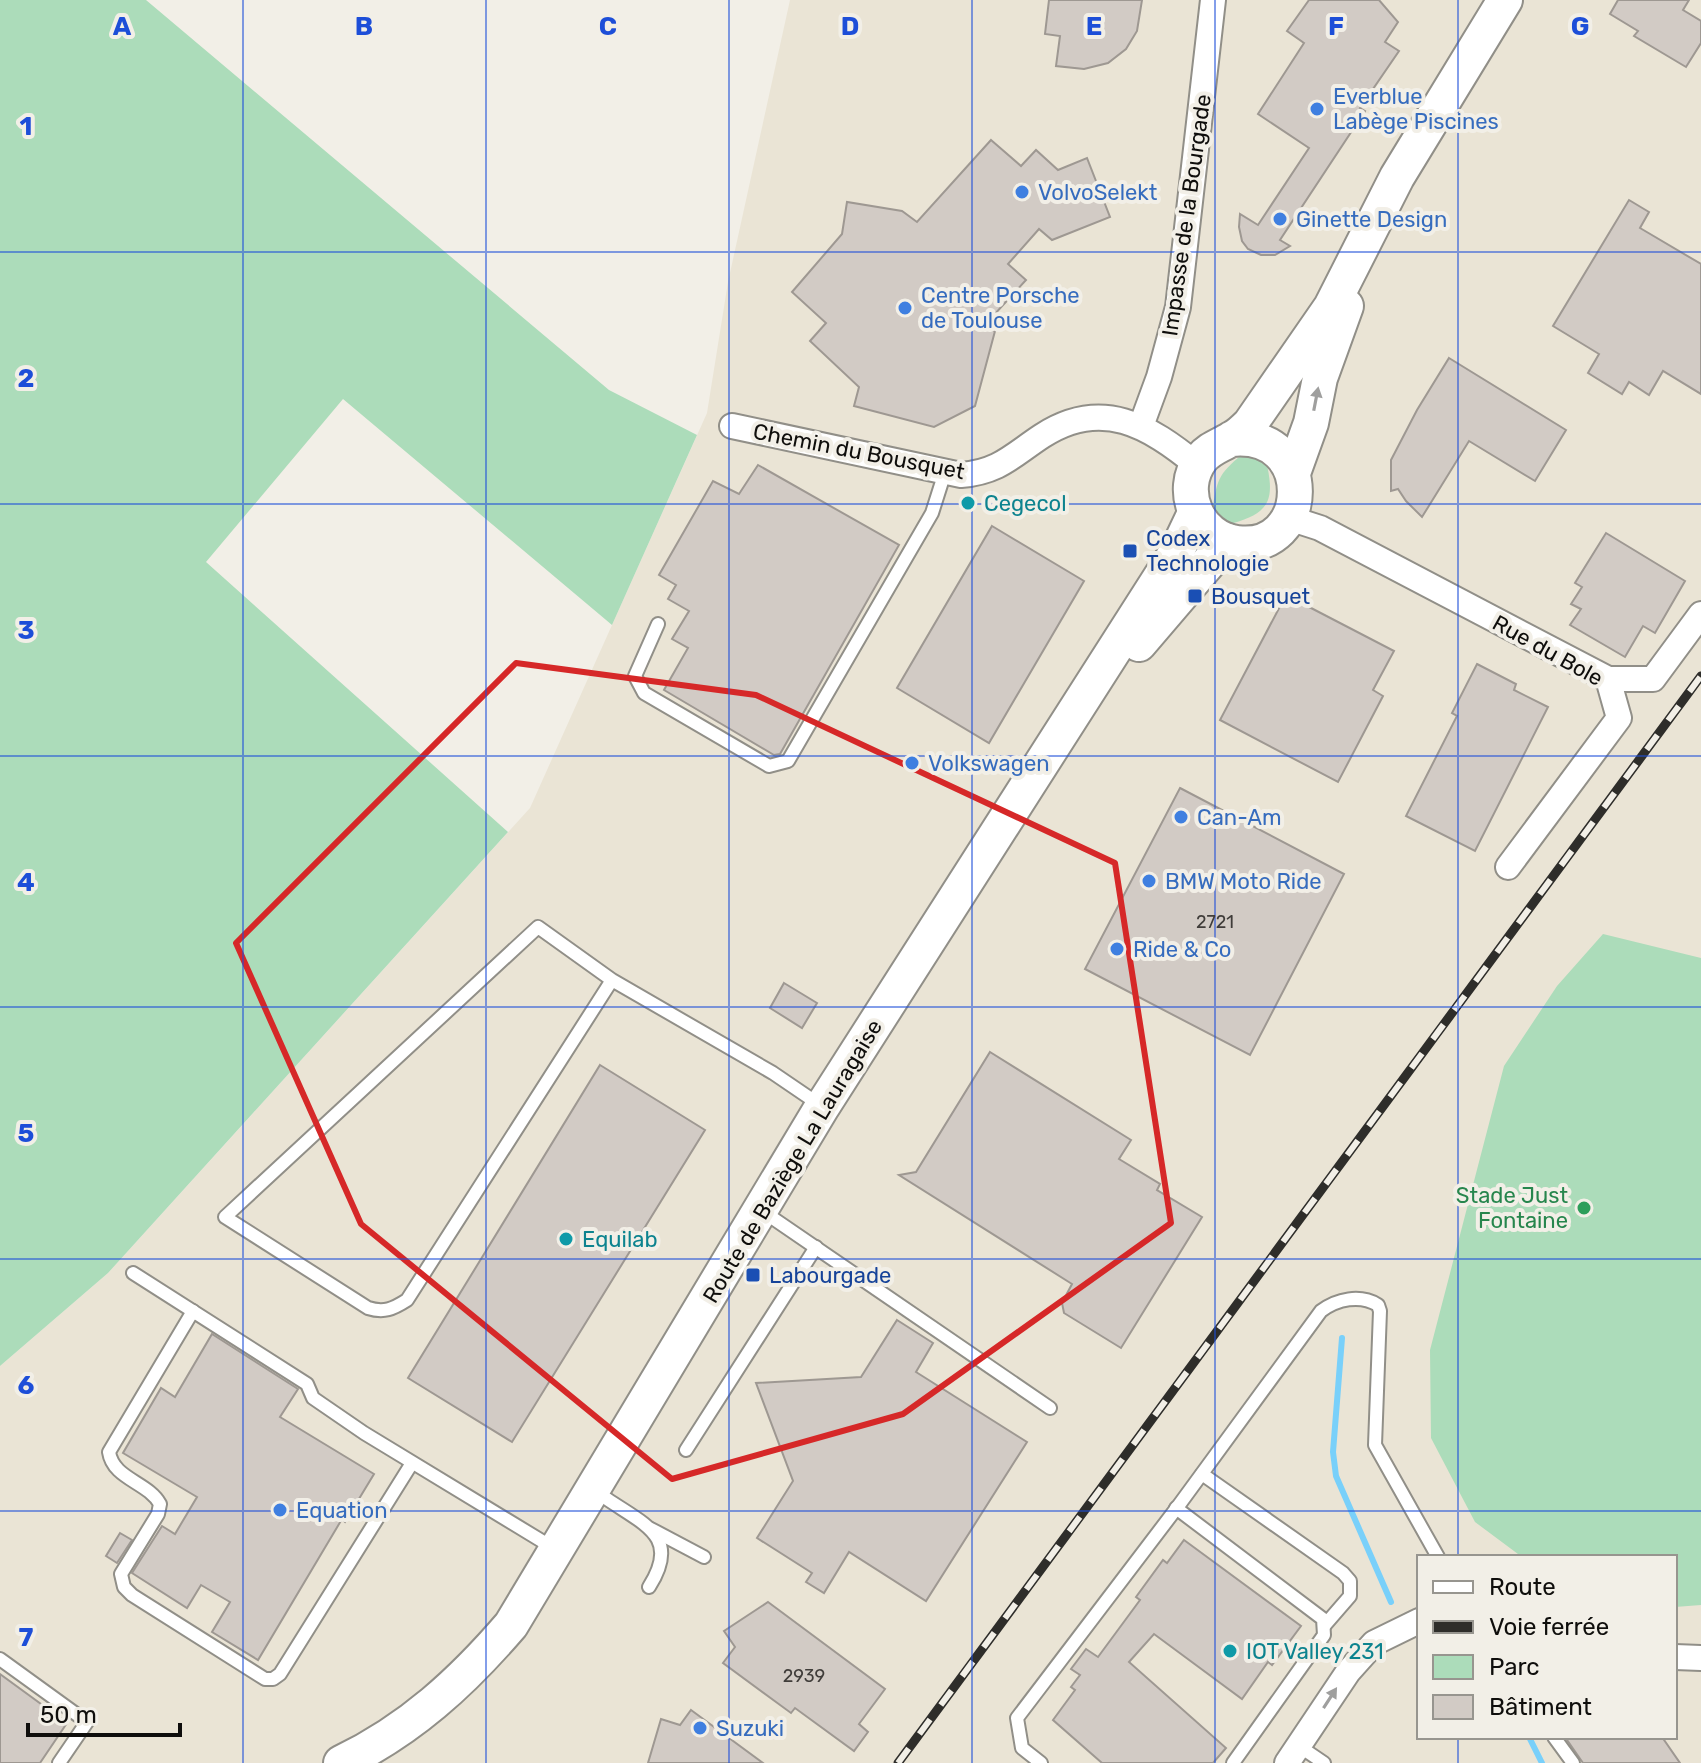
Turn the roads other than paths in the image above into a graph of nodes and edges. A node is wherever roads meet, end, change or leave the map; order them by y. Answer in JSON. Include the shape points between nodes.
{"nodes":[{"id":1,"x":1213,"y":0,"type":"edge"},
{"id":2,"x":1505,"y":0,"type":"edge"},
{"id":3,"x":1522,"y":0,"type":"edge"},
{"id":4,"x":732,"y":426,"type":"dead end"},
{"id":5,"x":1141,"y":426,"type":"junction"},
{"id":6,"x":1232,"y":439,"type":"junction"},
{"id":7,"x":1197,"y":465,"type":"junction"},
{"id":8,"x":945,"y":472,"type":"junction"},
{"id":9,"x":1293,"y":473,"type":"junction"},
{"id":10,"x":1195,"y":513,"type":"junction"},
{"id":11,"x":1289,"y":518,"type":"junction"},
{"id":12,"x":1227,"y":541,"type":"junction"},
{"id":13,"x":1701,"y":614,"type":"edge"},
{"id":14,"x":658,"y":624,"type":"dead end"},
{"id":15,"x":1608,"y":679,"type":"junction"},
{"id":16,"x":1508,"y":867,"type":"dead end"},
{"id":17,"x":612,"y":980,"type":"junction"},
{"id":18,"x":822,"y":1107,"type":"junction"},
{"id":19,"x":774,"y":1219,"type":"junction"},
{"id":20,"x":816,"y":1247,"type":"junction"},
{"id":21,"x":133,"y":1273,"type":"dead end"},
{"id":22,"x":193,"y":1311,"type":"junction"},
{"id":23,"x":1050,"y":1408,"type":"dead end"},
{"id":24,"x":686,"y":1450,"type":"dead end"},
{"id":25,"x":412,"y":1463,"type":"junction"},
{"id":26,"x":1202,"y":1474,"type":"junction"},
{"id":27,"x":607,"y":1499,"type":"junction"},
{"id":28,"x":1176,"y":1508,"type":"junction"},
{"id":29,"x":651,"y":1529,"type":"junction"},
{"id":30,"x":558,"y":1550,"type":"junction"},
{"id":31,"x":1437,"y":1555,"type":"edge"},
{"id":32,"x":704,"y":1557,"type":"dead end"},
{"id":33,"x":649,"y":1587,"type":"dead end"},
{"id":34,"x":1408,"y":1625,"type":"edge"},
{"id":35,"x":1324,"y":1626,"type":"junction"},
{"id":36,"x":1677,"y":1657,"type":"edge"},
{"id":37,"x":1701,"y":1658,"type":"edge"},
{"id":38,"x":0,"y":1659,"type":"edge"},
{"id":39,"x":1555,"y":1739,"type":"edge"},
{"id":40,"x":1293,"y":1754,"type":"edge"},
{"id":41,"x":59,"y":1763,"type":"edge"},
{"id":42,"x":341,"y":1763,"type":"edge"},
{"id":43,"x":385,"y":1763,"type":"edge"},
{"id":44,"x":1041,"y":1763,"type":"edge"},
{"id":45,"x":1233,"y":1763,"type":"edge"},
{"id":46,"x":1324,"y":1763,"type":"edge"},
{"id":47,"x":1573,"y":1763,"type":"edge"}],
"edges":[{"from":1,"to":5,"type":"street","name":"Impasse de la Bourgade","via":[[1178,307]]},
{"from":2,"to":6,"type":"main road","via":[[1397,177],[1331,307],[1250,424]]},
{"from":9,"to":3,"type":"main road","one_way":true,"via":[[1344,311],[1420,167]]},
{"from":4,"to":8,"type":"street","name":"Chemin du Bousquet"},
{"from":5,"to":7,"type":"street","name":"Chemin du Bousquet"},
{"from":5,"to":8,"type":"street","name":"Chemin du Bousquet","via":[[1105,417],[1067,423],[997,468],[979,474]]},
{"from":6,"to":7,"type":"main road"},
{"from":6,"to":9,"type":"main road","via":[[1269,445]]},
{"from":7,"to":10,"type":"main road","via":[[1191,485]]},
{"from":8,"to":14,"type":"lane","via":[[932,513],[788,761],[769,766],[644,693],[635,676]]},
{"from":9,"to":11,"type":"main road","via":[[1296,496]]},
{"from":10,"to":12,"type":"main road"},
{"from":10,"to":18,"type":"main road","name":"Route de Baziège La Lauragaise","via":[[1176,553]]},
{"from":11,"to":12,"type":"main road","via":[[1263,540]]},
{"from":11,"to":15,"type":"street","name":"Rue du Bole","via":[[1320,528]]},
{"from":12,"to":19,"type":"main road","name":"Route de Baziège La Lauragaise","via":[[1115,673]]},
{"from":13,"to":15,"type":"street","via":[[1653,679]]},
{"from":15,"to":16,"type":"street","name":"Rue du Bole","via":[[1619,718]]},
{"from":17,"to":17,"type":"lane","via":[[407,1300],[391,1310],[368,1308],[225,1217],[538,927]]},
{"from":17,"to":18,"type":"lane"},
{"from":18,"to":30,"type":"main road","name":"Route de Baziège La Lauragaise"},
{"from":19,"to":20,"type":"lane"},
{"from":19,"to":27,"type":"main road","name":"Route de Baziège La Lauragaise"},
{"from":20,"to":23,"type":"lane"},
{"from":20,"to":24,"type":"lane"},
{"from":21,"to":22,"type":"lane"},
{"from":22,"to":25,"type":"lane","via":[[307,1384],[313,1398]]},
{"from":22,"to":25,"type":"lane","via":[[109,1452],[117,1470],[154,1494],[160,1504],[121,1574],[132,1595],[265,1679],[273,1679]]},
{"from":25,"to":30,"type":"lane"},
{"from":26,"to":28,"type":"lane"},
{"from":26,"to":31,"type":"lane","via":[[1321,1311],[1339,1301],[1371,1301],[1378,1305],[1382,1320],[1375,1445]]},
{"from":26,"to":35,"type":"lane","via":[[1350,1581],[1350,1596]]},
{"from":27,"to":29,"type":"lane"},
{"from":27,"to":43,"type":"main road","name":"Route de Baziège La Lauragaise","via":[[519,1640],[466,1698]]},
{"from":28,"to":35,"type":"lane","via":[[1323,1619]]},
{"from":28,"to":44,"type":"lane","via":[[1017,1718],[1022,1748]]},
{"from":29,"to":32,"type":"lane"},
{"from":29,"to":33,"type":"lane","via":[[663,1551]]},
{"from":30,"to":42,"type":"main road","name":"Route de Baziège La Lauragaise","via":[[511,1625],[477,1665],[400,1729]]},
{"from":40,"to":34,"type":"street","one_way":true,"via":[[1348,1672],[1374,1643]]},
{"from":35,"to":45,"type":"lane","via":[[1324,1635]]},
{"from":36,"to":37,"type":"street"},
{"from":38,"to":41,"type":"lane","via":[[87,1722]]},
{"from":39,"to":47,"type":"lane"},
{"from":40,"to":46,"type":"lane"}]}
